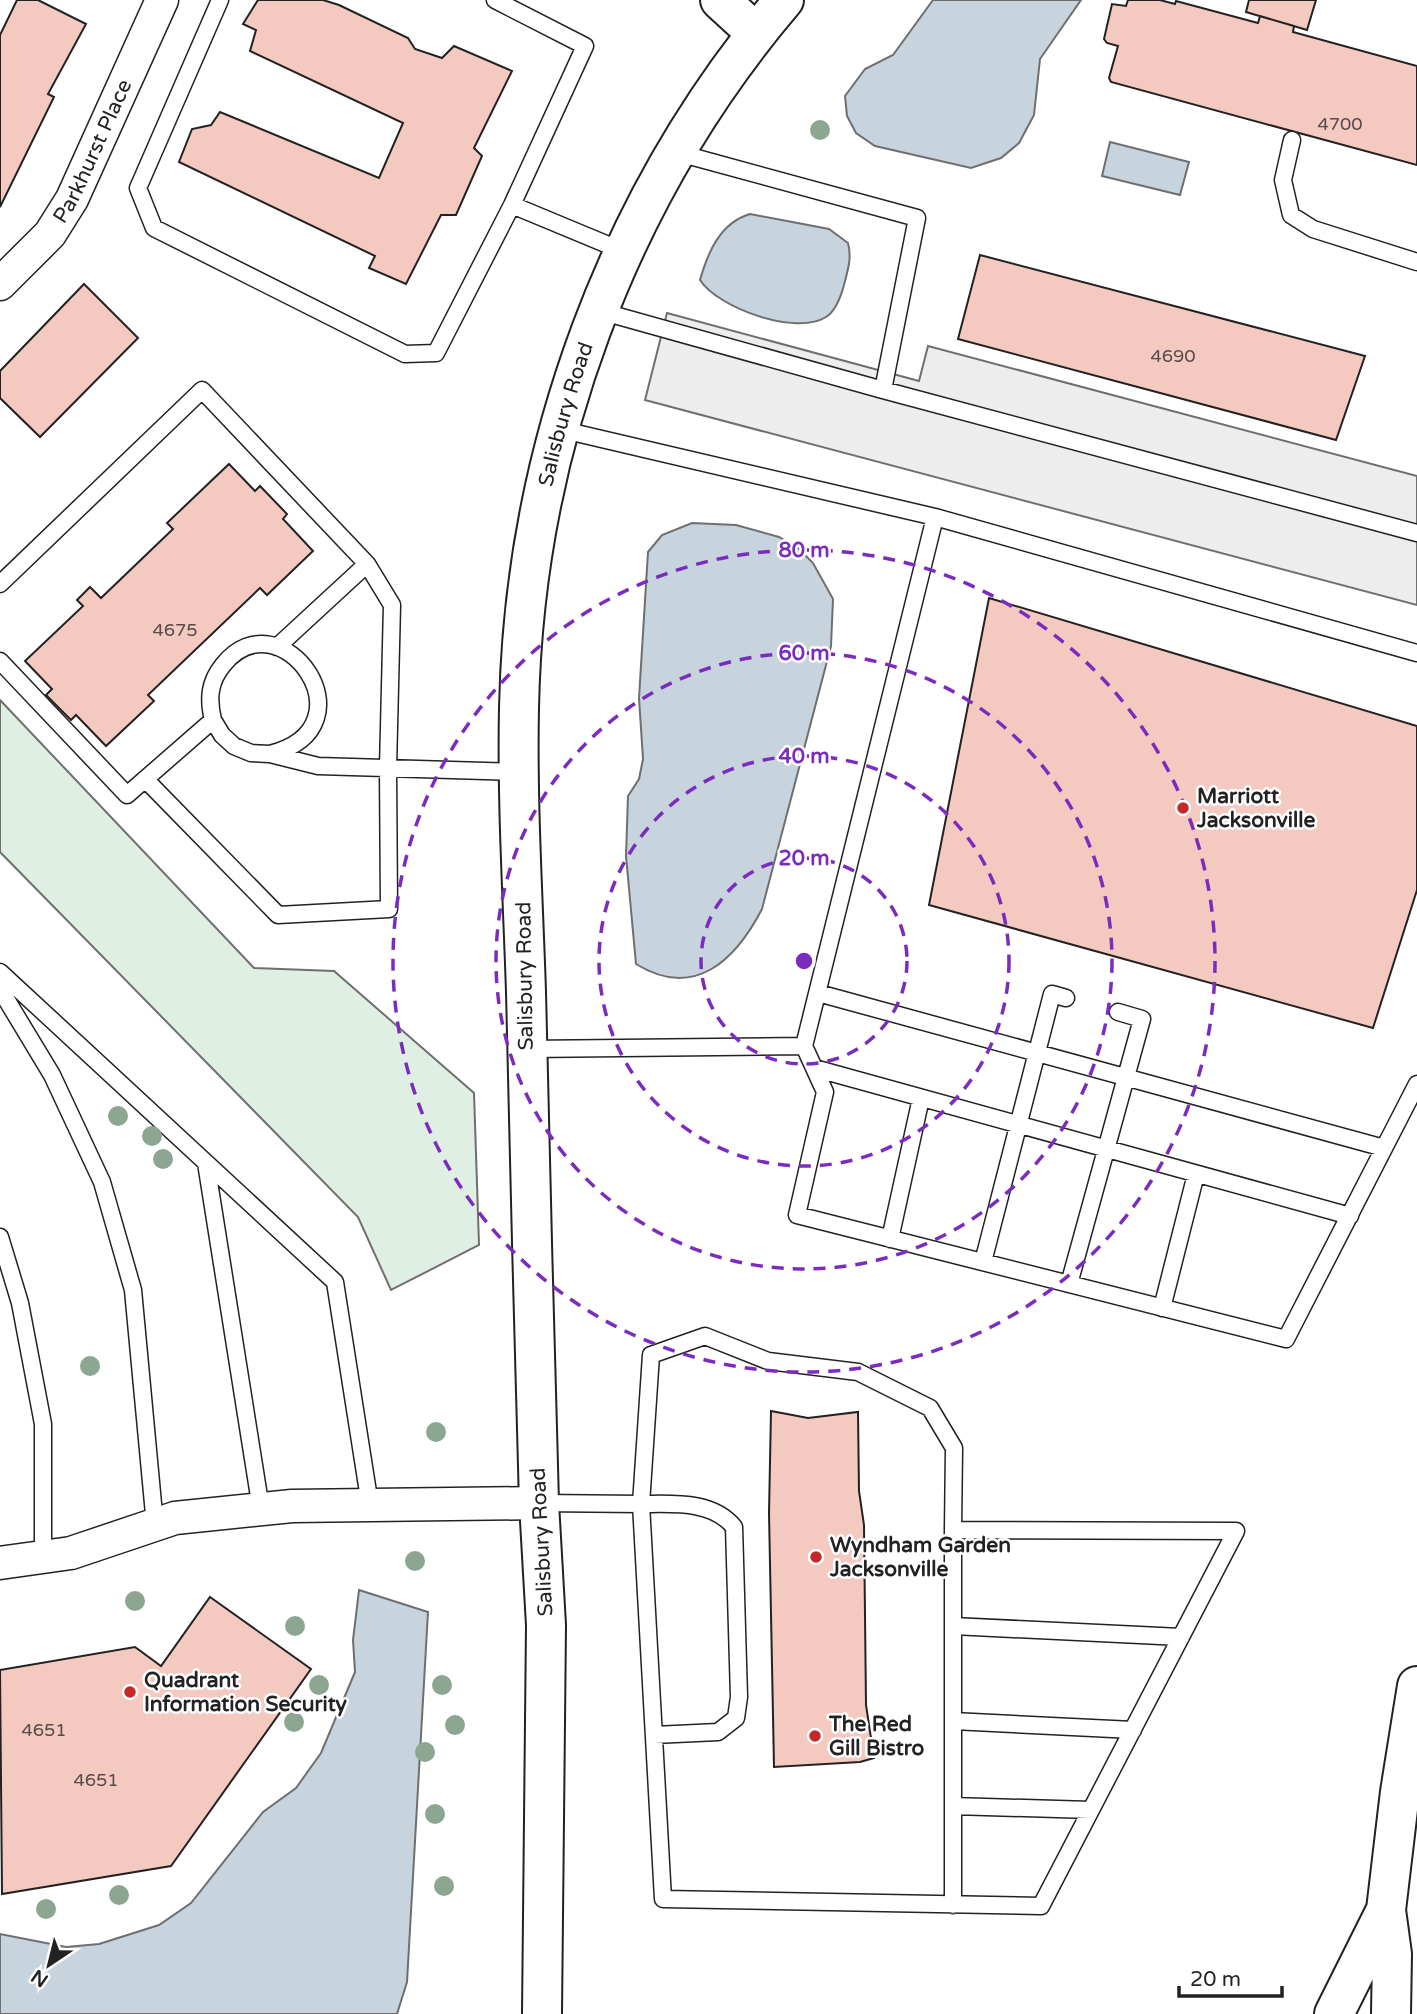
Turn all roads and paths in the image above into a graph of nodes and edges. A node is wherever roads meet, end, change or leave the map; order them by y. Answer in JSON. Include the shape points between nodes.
{"nodes":[{"id":1,"x":162,"y":0,"type":"edge"},
{"id":2,"x":220,"y":0,"type":"edge"},
{"id":3,"x":495,"y":0,"type":"edge"},
{"id":4,"x":720,"y":0,"type":"edge"},
{"id":5,"x":784,"y":0,"type":"edge"},
{"id":6,"x":756,"y":33,"type":"junction"},
{"id":7,"x":1292,"y":140,"type":"dead end"},
{"id":8,"x":675,"y":152,"type":"junction"},
{"id":9,"x":512,"y":205,"type":"junction"},
{"id":10,"x":625,"y":252,"type":"junction"},
{"id":11,"x":1417,"y":262,"type":"edge"},
{"id":12,"x":0,"y":284,"type":"edge"},
{"id":13,"x":600,"y":311,"type":"junction"},
{"id":14,"x":883,"y":390,"type":"junction"},
{"id":15,"x":558,"y":429,"type":"junction"},
{"id":16,"x":935,"y":517,"type":"junction"},
{"id":17,"x":1417,"y":533,"type":"edge"},
{"id":18,"x":367,"y":564,"type":"junction"},
{"id":19,"x":0,"y":584,"type":"edge"},
{"id":20,"x":277,"y":648,"type":"junction"},
{"id":21,"x":1417,"y":653,"type":"edge"},
{"id":22,"x":0,"y":661,"type":"edge"},
{"id":23,"x":213,"y":720,"type":"junction"},
{"id":24,"x":270,"y":754,"type":"junction"},
{"id":25,"x":388,"y":768,"type":"junction"},
{"id":26,"x":520,"y":772,"type":"junction"},
{"id":27,"x":145,"y":779,"type":"junction"},
{"id":28,"x":0,"y":972,"type":"edge"},
{"id":29,"x":0,"y":989,"type":"edge"},
{"id":30,"x":818,"y":993,"type":"junction"},
{"id":31,"x":1066,"y":998,"type":"dead end"},
{"id":32,"x":1118,"y":1012,"type":"dead end"},
{"id":33,"x":804,"y":1046,"type":"junction"},
{"id":34,"x":527,"y":1049,"type":"junction"},
{"id":35,"x":1037,"y":1053,"type":"junction"},
{"id":36,"x":814,"y":1068,"type":"junction"},
{"id":37,"x":1127,"y":1077,"type":"junction"},
{"id":38,"x":1417,"y":1084,"type":"edge"},
{"id":39,"x":921,"y":1098,"type":"junction"},
{"id":40,"x":1018,"y":1126,"type":"junction"},
{"id":41,"x":1384,"y":1148,"type":"junction"},
{"id":42,"x":1108,"y":1149,"type":"junction"},
{"id":43,"x":206,"y":1163,"type":"junction"},
{"id":44,"x":1196,"y":1174,"type":"junction"},
{"id":45,"x":1350,"y":1216,"type":"junction"},
{"id":46,"x":0,"y":1237,"type":"edge"},
{"id":47,"x":890,"y":1239,"type":"junction"},
{"id":48,"x":983,"y":1262,"type":"junction"},
{"id":49,"x":1069,"y":1284,"type":"junction"},
{"id":50,"x":1162,"y":1308,"type":"junction"},
{"id":51,"x":539,"y":1503,"type":"junction"},
{"id":52,"x":641,"y":1504,"type":"junction"},
{"id":53,"x":370,"y":1505,"type":"junction"},
{"id":54,"x":261,"y":1509,"type":"junction"},
{"id":55,"x":155,"y":1525,"type":"junction"},
{"id":56,"x":953,"y":1530,"type":"junction"},
{"id":57,"x":43,"y":1557,"type":"junction"},
{"id":58,"x":0,"y":1563,"type":"edge"},
{"id":59,"x":953,"y":1626,"type":"junction"},
{"id":60,"x":1181,"y":1637,"type":"junction"},
{"id":61,"x":1417,"y":1686,"type":"edge"},
{"id":62,"x":953,"y":1721,"type":"junction"},
{"id":63,"x":1133,"y":1730,"type":"junction"},
{"id":64,"x":654,"y":1735,"type":"junction"},
{"id":65,"x":953,"y":1807,"type":"junction"},
{"id":66,"x":1091,"y":1810,"type":"junction"},
{"id":67,"x":953,"y":1905,"type":"junction"},
{"id":68,"x":1386,"y":1910,"type":"junction"},
{"id":69,"x":542,"y":2014,"type":"edge"},
{"id":70,"x":1334,"y":2014,"type":"edge"},
{"id":71,"x":1391,"y":2014,"type":"edge"}],
"edges":[{"from":1,"to":12,"type":"street","name":"Parkhurst Place","via":[[72,199],[50,234]]},
{"from":2,"to":9,"type":"lane","via":[[138,188],[154,228],[405,354],[436,353]]},
{"from":3,"to":9,"type":"lane","via":[[585,46]]},
{"from":4,"to":6,"type":"main road"},
{"from":5,"to":6,"type":"main road","name":"Salisbury Road"},
{"from":6,"to":8,"type":"main road","name":"Salisbury Road"},
{"from":7,"to":11,"type":"lane","via":[[1283,180],[1291,215],[1313,229]]},
{"from":8,"to":10,"type":"main road","name":"Salisbury Road"},
{"from":8,"to":14,"type":"lane","via":[[917,218]]},
{"from":9,"to":10,"type":"lane"},
{"from":10,"to":13,"type":"main road","name":"Salisbury Road"},
{"from":13,"to":14,"type":"lane"},
{"from":13,"to":15,"type":"main road","name":"Salisbury Road"},
{"from":14,"to":17,"type":"lane"},
{"from":15,"to":16,"type":"lane"},
{"from":15,"to":26,"type":"main road","name":"Salisbury Road","via":[[533,548],[519,707]]},
{"from":16,"to":21,"type":"lane"},
{"from":16,"to":30,"type":"lane"},
{"from":18,"to":19,"type":"lane","via":[[202,390]]},
{"from":18,"to":20,"type":"lane"},
{"from":18,"to":25,"type":"lane","via":[[392,605]]},
{"from":20,"to":23,"type":"lane","via":[[253,646],[226,661],[210,690]]},
{"from":20,"to":24,"type":"lane","via":[[305,664],[318,695],[317,711],[305,735]]},
{"from":22,"to":27,"type":"lane","via":[[128,795]]},
{"from":23,"to":24,"type":"lane","via":[[234,746]]},
{"from":23,"to":27,"type":"lane"},
{"from":24,"to":25,"type":"lane","via":[[318,766]]},
{"from":25,"to":26,"type":"lane"},
{"from":25,"to":27,"type":"lane","via":[[389,909],[278,915]]},
{"from":26,"to":34,"type":"main road","name":"Salisbury Road"},
{"from":28,"to":43,"type":"lane"},
{"from":29,"to":55,"type":"lane","via":[[52,1075],[106,1194],[133,1290]]},
{"from":30,"to":33,"type":"lane"},
{"from":30,"to":35,"type":"lane"},
{"from":31,"to":35,"type":"lane","via":[[1052,994]]},
{"from":32,"to":37,"type":"lane","via":[[1142,1019]]},
{"from":33,"to":34,"type":"lane"},
{"from":33,"to":36,"type":"lane"},
{"from":34,"to":51,"type":"main road","name":"Salisbury Road"},
{"from":35,"to":37,"type":"lane"},
{"from":35,"to":40,"type":"lane"},
{"from":36,"to":39,"type":"lane"},
{"from":36,"to":47,"type":"lane","via":[[825,1092],[797,1215]]},
{"from":37,"to":41,"type":"lane"},
{"from":37,"to":42,"type":"lane"},
{"from":38,"to":41,"type":"lane"},
{"from":39,"to":40,"type":"lane"},
{"from":39,"to":47,"type":"lane"},
{"from":40,"to":42,"type":"lane"},
{"from":40,"to":48,"type":"lane"},
{"from":41,"to":45,"type":"lane"},
{"from":42,"to":44,"type":"lane"},
{"from":42,"to":49,"type":"lane"},
{"from":43,"to":53,"type":"lane","via":[[335,1282]]},
{"from":43,"to":54,"type":"lane"},
{"from":44,"to":45,"type":"lane"},
{"from":44,"to":50,"type":"lane"},
{"from":45,"to":50,"type":"lane","via":[[1286,1339]]},
{"from":46,"to":57,"type":"lane","via":[[20,1303],[43,1424]]},
{"from":47,"to":48,"type":"lane"},
{"from":48,"to":49,"type":"lane"},
{"from":49,"to":50,"type":"lane"},
{"from":51,"to":52,"type":"lane"},
{"from":51,"to":53,"type":"street"},
{"from":51,"to":69,"type":"main road","name":"Salisbury Road","via":[[546,1625]]},
{"from":52,"to":56,"type":"lane","via":[[650,1355],[705,1336],[768,1361],[858,1372],[930,1408],[954,1448]]},
{"from":52,"to":64,"type":"lane"},
{"from":52,"to":64,"type":"lane","via":[[680,1504],[718,1512],[734,1527],[736,1536],[736,1718],[718,1732]]},
{"from":53,"to":54,"type":"street"},
{"from":54,"to":55,"type":"street","via":[[175,1518]]},
{"from":55,"to":57,"type":"street","via":[[71,1553]]},
{"from":56,"to":59,"type":"lane"},
{"from":56,"to":60,"type":"lane","via":[[1236,1531]]},
{"from":57,"to":58,"type":"street"},
{"from":59,"to":60,"type":"lane"},
{"from":59,"to":62,"type":"lane"},
{"from":60,"to":63,"type":"lane"},
{"from":61,"to":68,"type":"main road"},
{"from":62,"to":63,"type":"lane"},
{"from":62,"to":65,"type":"lane"},
{"from":63,"to":66,"type":"lane"},
{"from":64,"to":67,"type":"lane","via":[[663,1899]]},
{"from":65,"to":66,"type":"lane"},
{"from":65,"to":67,"type":"lane"},
{"from":66,"to":67,"type":"lane","via":[[1041,1906]]},
{"from":68,"to":70,"type":"main road"},
{"from":68,"to":71,"type":"main road","via":[[1392,1954]]}]}
